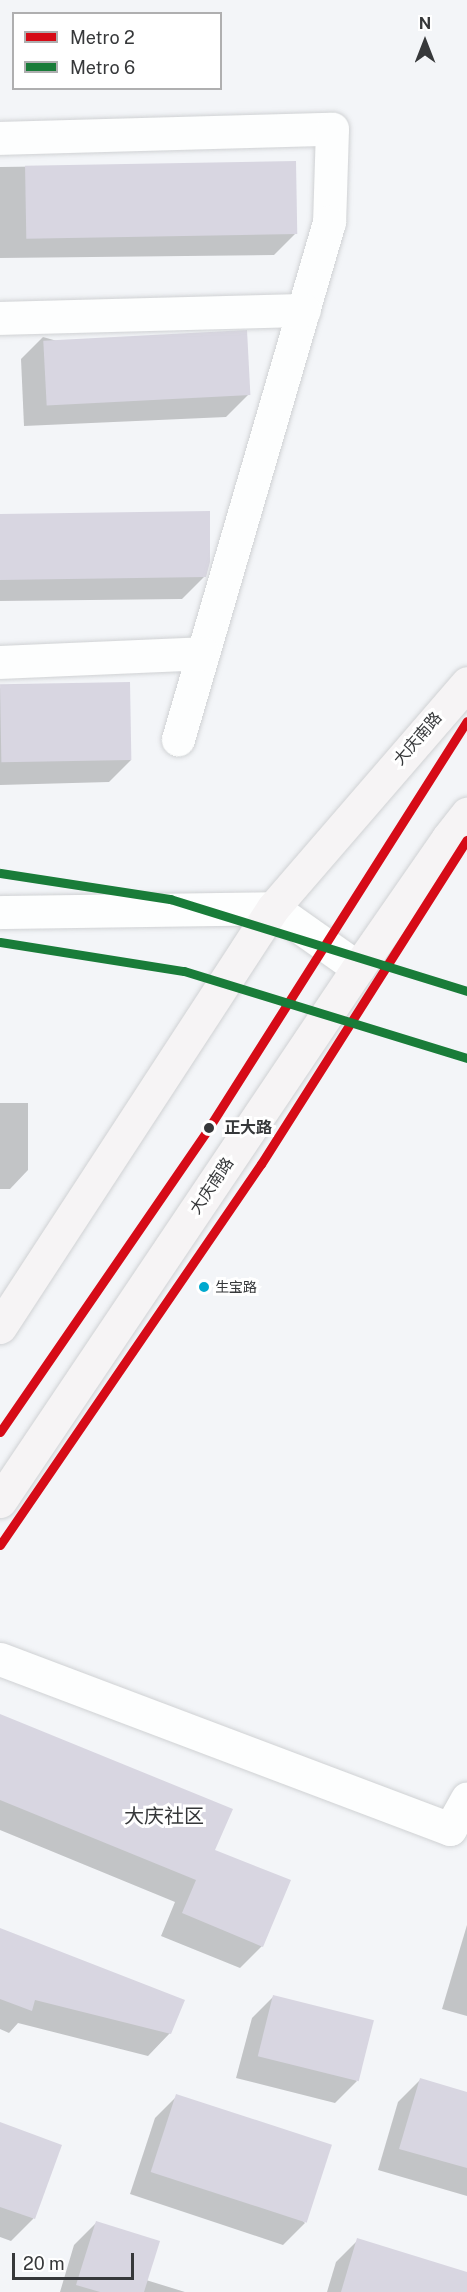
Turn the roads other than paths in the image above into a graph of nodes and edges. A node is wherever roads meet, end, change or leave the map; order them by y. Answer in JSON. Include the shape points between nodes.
{"nodes":[{"id":1,"x":0,"y":138,"type":"edge"},
{"id":2,"x":304,"y":310,"type":"junction"},
{"id":3,"x":0,"y":318,"type":"edge"},
{"id":4,"x":203,"y":653,"type":"junction"},
{"id":5,"x":0,"y":662,"type":"edge"},
{"id":6,"x":467,"y":683,"type":"edge"},
{"id":7,"x":178,"y":739,"type":"dead end"},
{"id":8,"x":467,"y":814,"type":"edge"},
{"id":9,"x":273,"y":908,"type":"junction"},
{"id":10,"x":0,"y":912,"type":"edge"},
{"id":11,"x":358,"y":968,"type":"junction"},
{"id":12,"x":0,"y":1328,"type":"edge"},
{"id":13,"x":0,"y":1501,"type":"edge"},
{"id":14,"x":0,"y":1659,"type":"edge"},
{"id":15,"x":467,"y":1798,"type":"edge"}],
"edges":[{"from":1,"to":2,"type":"street","via":[[332,129],[329,222]]},
{"from":2,"to":3,"type":"street"},
{"from":2,"to":4,"type":"street"},
{"from":4,"to":5,"type":"street"},
{"from":4,"to":7,"type":"street"},
{"from":6,"to":9,"type":"main road","name":"大庆南路"},
{"from":8,"to":11,"type":"main road","name":"大庆南路"},
{"from":9,"to":10,"type":"street"},
{"from":9,"to":11,"type":"street"},
{"from":9,"to":12,"type":"main road","name":"大庆南路"},
{"from":11,"to":13,"type":"main road","name":"大庆南路"},
{"from":14,"to":15,"type":"street","via":[[450,1829]]}]}
